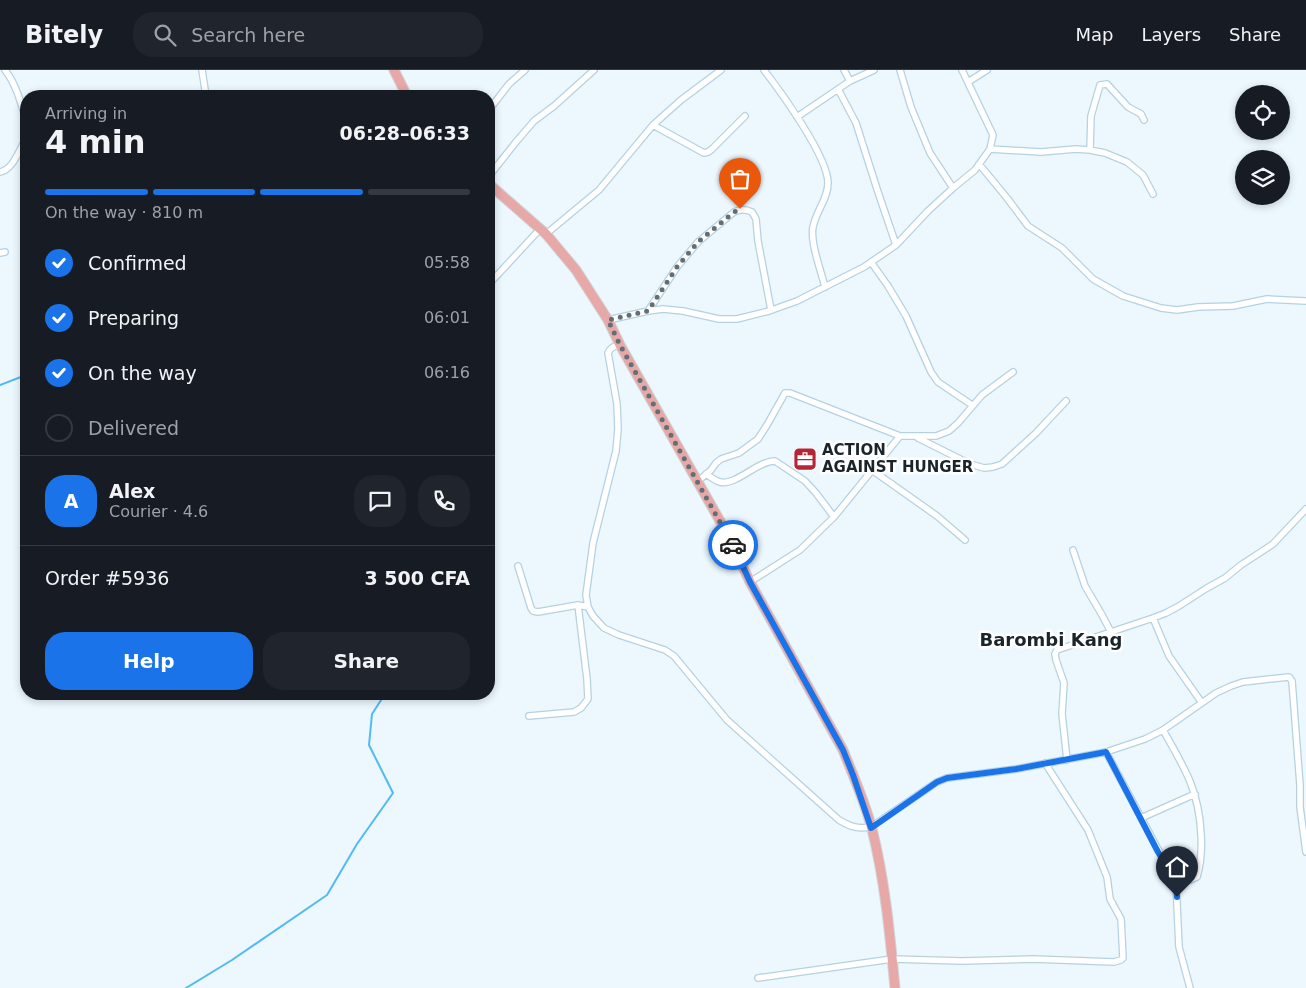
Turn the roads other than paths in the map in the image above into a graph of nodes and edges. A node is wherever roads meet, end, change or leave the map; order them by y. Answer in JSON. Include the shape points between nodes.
{"nodes":[{"id":1,"x":5,"y":70,"type":"edge"},
{"id":2,"x":202,"y":70,"type":"edge"},
{"id":3,"x":394,"y":70,"type":"edge"},
{"id":4,"x":525,"y":70,"type":"edge"},
{"id":5,"x":594,"y":70,"type":"edge"},
{"id":6,"x":721,"y":70,"type":"edge"},
{"id":7,"x":764,"y":70,"type":"edge"},
{"id":8,"x":844,"y":70,"type":"edge"},
{"id":9,"x":874,"y":70,"type":"edge"},
{"id":10,"x":900,"y":70,"type":"edge"},
{"id":11,"x":962,"y":70,"type":"edge"},
{"id":12,"x":987,"y":70,"type":"edge"},
{"id":13,"x":850,"y":81,"type":"junction"},
{"id":14,"x":968,"y":82,"type":"junction"},
{"id":15,"x":838,"y":89,"type":"junction"},
{"id":16,"x":205,"y":90,"type":"edge"},
{"id":17,"x":404,"y":90,"type":"edge"},
{"id":18,"x":20,"y":100,"type":"edge"},
{"id":19,"x":495,"y":102,"type":"edge"},
{"id":20,"x":745,"y":116,"type":"dead end"},
{"id":21,"x":797,"y":117,"type":"junction"},
{"id":22,"x":1144,"y":120,"type":"dead end"},
{"id":23,"x":653,"y":125,"type":"junction"},
{"id":24,"x":20,"y":149,"type":"edge"},
{"id":25,"x":990,"y":149,"type":"junction"},
{"id":26,"x":1090,"y":150,"type":"junction"},
{"id":27,"x":979,"y":164,"type":"junction"},
{"id":28,"x":495,"y":168,"type":"edge"},
{"id":29,"x":0,"y":172,"type":"edge"},
{"id":30,"x":952,"y":188,"type":"junction"},
{"id":31,"x":495,"y":189,"type":"edge"},
{"id":32,"x":1153,"y":194,"type":"dead end"},
{"id":33,"x":543,"y":232,"type":"junction"},
{"id":34,"x":896,"y":245,"type":"junction"},
{"id":35,"x":871,"y":262,"type":"junction"},
{"id":36,"x":495,"y":278,"type":"edge"},
{"id":37,"x":825,"y":287,"type":"junction"},
{"id":38,"x":1306,"y":301,"type":"edge"},
{"id":39,"x":772,"y":310,"type":"junction"},
{"id":40,"x":648,"y":311,"type":"junction"},
{"id":41,"x":608,"y":320,"type":"junction"},
{"id":42,"x":620,"y":345,"type":"junction"},
{"id":43,"x":1013,"y":372,"type":"dead end"},
{"id":44,"x":1066,"y":401,"type":"dead end"},
{"id":45,"x":972,"y":405,"type":"junction"},
{"id":46,"x":900,"y":436,"type":"junction"},
{"id":47,"x":916,"y":437,"type":"junction"},
{"id":48,"x":872,"y":470,"type":"junction"},
{"id":49,"x":706,"y":474,"type":"junction"},
{"id":50,"x":697,"y":482,"type":"junction"},
{"id":51,"x":1306,"y":509,"type":"edge"},
{"id":52,"x":834,"y":517,"type":"junction"},
{"id":53,"x":965,"y":540,"type":"dead end"},
{"id":54,"x":1073,"y":550,"type":"dead end"},
{"id":55,"x":518,"y":566,"type":"dead end"},
{"id":56,"x":750,"y":582,"type":"junction"},
{"id":57,"x":578,"y":605,"type":"junction"},
{"id":58,"x":588,"y":607,"type":"junction"},
{"id":59,"x":1153,"y":618,"type":"junction"},
{"id":60,"x":1111,"y":632,"type":"junction"},
{"id":61,"x":1202,"y":703,"type":"junction"},
{"id":62,"x":529,"y":716,"type":"dead end"},
{"id":63,"x":1163,"y":730,"type":"junction"},
{"id":64,"x":1106,"y":752,"type":"junction"},
{"id":65,"x":1067,"y":760,"type":"junction"},
{"id":66,"x":1046,"y":763,"type":"junction"},
{"id":67,"x":1195,"y":794,"type":"junction"},
{"id":68,"x":1142,"y":818,"type":"junction"},
{"id":69,"x":871,"y":828,"type":"junction"},
{"id":70,"x":1306,"y":852,"type":"edge"},
{"id":71,"x":1176,"y":883,"type":"junction"},
{"id":72,"x":892,"y":959,"type":"junction"},
{"id":73,"x":758,"y":978,"type":"dead end"},
{"id":74,"x":895,"y":988,"type":"edge"},
{"id":75,"x":1190,"y":988,"type":"edge"}],
"edges":[{"from":1,"to":18,"type":"street"},
{"from":2,"to":16,"type":"street"},
{"from":3,"to":17,"type":"highway"},
{"from":4,"to":19,"type":"street","via":[[508,84]]},
{"from":5,"to":28,"type":"street","via":[[534,121]]},
{"from":6,"to":23,"type":"street"},
{"from":7,"to":21,"type":"street"},
{"from":8,"to":13,"type":"street"},
{"from":9,"to":13,"type":"street"},
{"from":10,"to":30,"type":"street","via":[[930,153]]},
{"from":11,"to":14,"type":"street"},
{"from":12,"to":14,"type":"street"},
{"from":13,"to":15,"type":"street"},
{"from":14,"to":25,"type":"street","via":[[993,135]]},
{"from":15,"to":21,"type":"street"},
{"from":15,"to":34,"type":"street","via":[[856,123]]},
{"from":20,"to":23,"type":"street","via":[[704,153]]},
{"from":21,"to":37,"type":"street","via":[[825,166],[828,183],[812,236]]},
{"from":22,"to":26,"type":"street","via":[[1107,84],[1100,85],[1091,116]]},
{"from":23,"to":33,"type":"street","via":[[600,190]]},
{"from":24,"to":29,"type":"street","via":[[9,168]]},
{"from":25,"to":26,"type":"street"},
{"from":25,"to":27,"type":"street"},
{"from":26,"to":32,"type":"street","via":[[1127,162],[1143,175]]},
{"from":27,"to":30,"type":"street"},
{"from":27,"to":38,"type":"street","via":[[1028,226],[1062,248],[1093,279],[1123,296],[1177,310],[1233,306],[1266,299]]},
{"from":30,"to":34,"type":"street"},
{"from":31,"to":33,"type":"highway"},
{"from":33,"to":36,"type":"street"},
{"from":33,"to":41,"type":"highway","via":[[576,270]]},
{"from":34,"to":35,"type":"street"},
{"from":35,"to":37,"type":"street"},
{"from":35,"to":45,"type":"street","via":[[906,316],[930,372],[938,382]]},
{"from":37,"to":39,"type":"street"},
{"from":39,"to":40,"type":"street","via":[[736,319],[719,319],[683,311]]},
{"from":39,"to":40,"type":"street","via":[[756,219],[752,212],[740,209],[698,242]]},
{"from":40,"to":41,"type":"street"},
{"from":41,"to":42,"type":"highway"},
{"from":42,"to":50,"type":"highway"},
{"from":42,"to":58,"type":"street","via":[[608,353],[618,429],[616,451],[593,543],[586,595]]},
{"from":43,"to":45,"type":"street"},
{"from":44,"to":47,"type":"street","via":[[1036,433],[1002,464],[993,468],[970,464]]},
{"from":45,"to":47,"type":"street","via":[[949,432]]},
{"from":46,"to":47,"type":"street"},
{"from":46,"to":48,"type":"street"},
{"from":46,"to":49,"type":"street","via":[[790,392],[785,393],[758,439],[721,459]]},
{"from":48,"to":52,"type":"street"},
{"from":48,"to":53,"type":"street"},
{"from":49,"to":50,"type":"street"},
{"from":49,"to":52,"type":"street","via":[[726,483],[766,463],[775,462],[805,481]]},
{"from":50,"to":56,"type":"highway","via":[[728,535]]},
{"from":51,"to":59,"type":"street","via":[[1273,544],[1225,578]]},
{"from":52,"to":56,"type":"street","via":[[800,550]]},
{"from":54,"to":60,"type":"street","via":[[1085,586]]},
{"from":55,"to":57,"type":"street","via":[[533,611]]},
{"from":56,"to":69,"type":"highway","via":[[843,750]]},
{"from":57,"to":58,"type":"street"},
{"from":57,"to":62,"type":"street","via":[[588,699],[574,712]]},
{"from":58,"to":69,"type":"street","via":[[604,628],[674,656],[727,720],[832,814],[850,826]]},
{"from":59,"to":60,"type":"street"},
{"from":59,"to":61,"type":"street","via":[[1169,656]]},
{"from":60,"to":65,"type":"street","via":[[1057,650],[1055,654],[1064,683],[1062,714]]},
{"from":61,"to":63,"type":"street"},
{"from":61,"to":70,"type":"street","via":[[1216,693],[1243,682],[1291,679]]},
{"from":63,"to":64,"type":"street"},
{"from":63,"to":67,"type":"street"},
{"from":64,"to":65,"type":"street"},
{"from":64,"to":68,"type":"street"},
{"from":65,"to":66,"type":"street"},
{"from":66,"to":69,"type":"street","via":[[947,778]]},
{"from":66,"to":72,"type":"street","via":[[1088,830],[1107,877],[1110,899],[1121,919],[1123,958],[1114,962]]},
{"from":67,"to":68,"type":"street"},
{"from":67,"to":71,"type":"street","via":[[1202,847],[1199,869],[1196,877]]},
{"from":68,"to":71,"type":"street"},
{"from":69,"to":72,"type":"highway","via":[[884,886]]},
{"from":71,"to":75,"type":"street","via":[[1179,948]]},
{"from":72,"to":73,"type":"street"},
{"from":72,"to":74,"type":"highway"}]}
